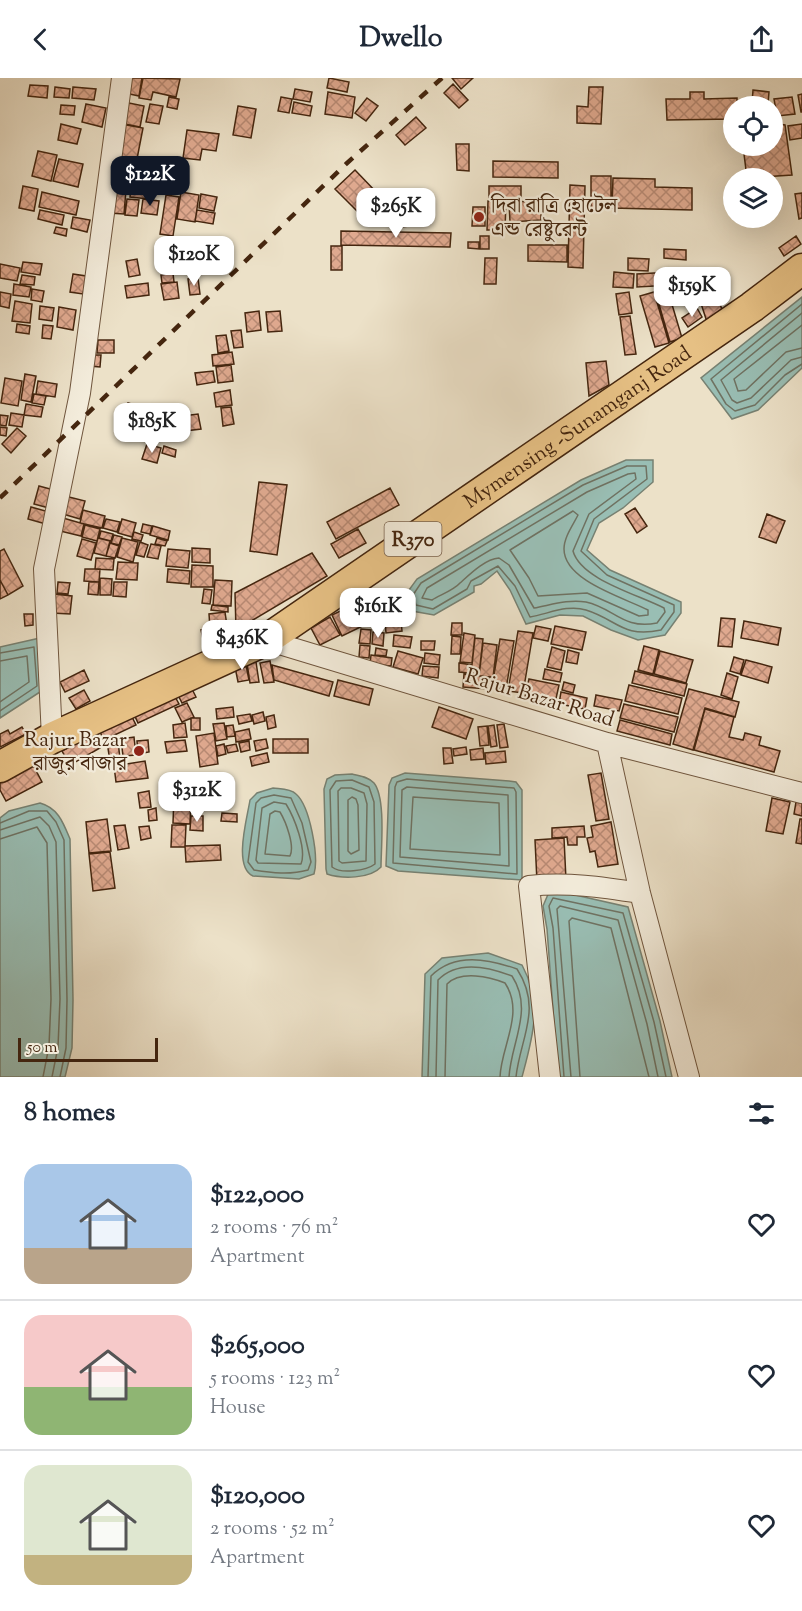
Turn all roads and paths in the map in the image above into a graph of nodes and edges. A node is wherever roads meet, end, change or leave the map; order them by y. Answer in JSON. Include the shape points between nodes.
{"nodes":[{"id":1,"x":122,"y":78,"type":"edge"},
{"id":2,"x":802,"y":269,"type":"edge"},
{"id":3,"x":266,"y":639,"type":"junction"},
{"id":4,"x":52,"y":738,"type":"junction"},
{"id":5,"x":607,"y":743,"type":"junction"},
{"id":6,"x":0,"y":767,"type":"edge"},
{"id":7,"x":802,"y":793,"type":"edge"},
{"id":8,"x":640,"y":893,"type":"junction"},
{"id":9,"x":550,"y":1077,"type":"edge"},
{"id":10,"x":689,"y":1077,"type":"edge"}],
"edges":[{"from":1,"to":4,"type":"street","via":[[80,393],[44,570]]},
{"from":2,"to":3,"type":"main road","name":"Mymensing -Sunamganj Road","number":"R370"},
{"from":3,"to":4,"type":"main road","name":"Mymensing -Sunamganj Road","number":"R370"},
{"from":3,"to":5,"type":"street","name":"Rajur Bazar Road"},
{"from":4,"to":6,"type":"main road","name":"Mymensing -Sunamganj Road","number":"R370"},
{"from":5,"to":7,"type":"street","name":"Rajur Bazar Road"},
{"from":5,"to":8,"type":"street"},
{"from":8,"to":9,"type":"street","via":[[558,883],[529,886]]},
{"from":8,"to":10,"type":"street"}]}
